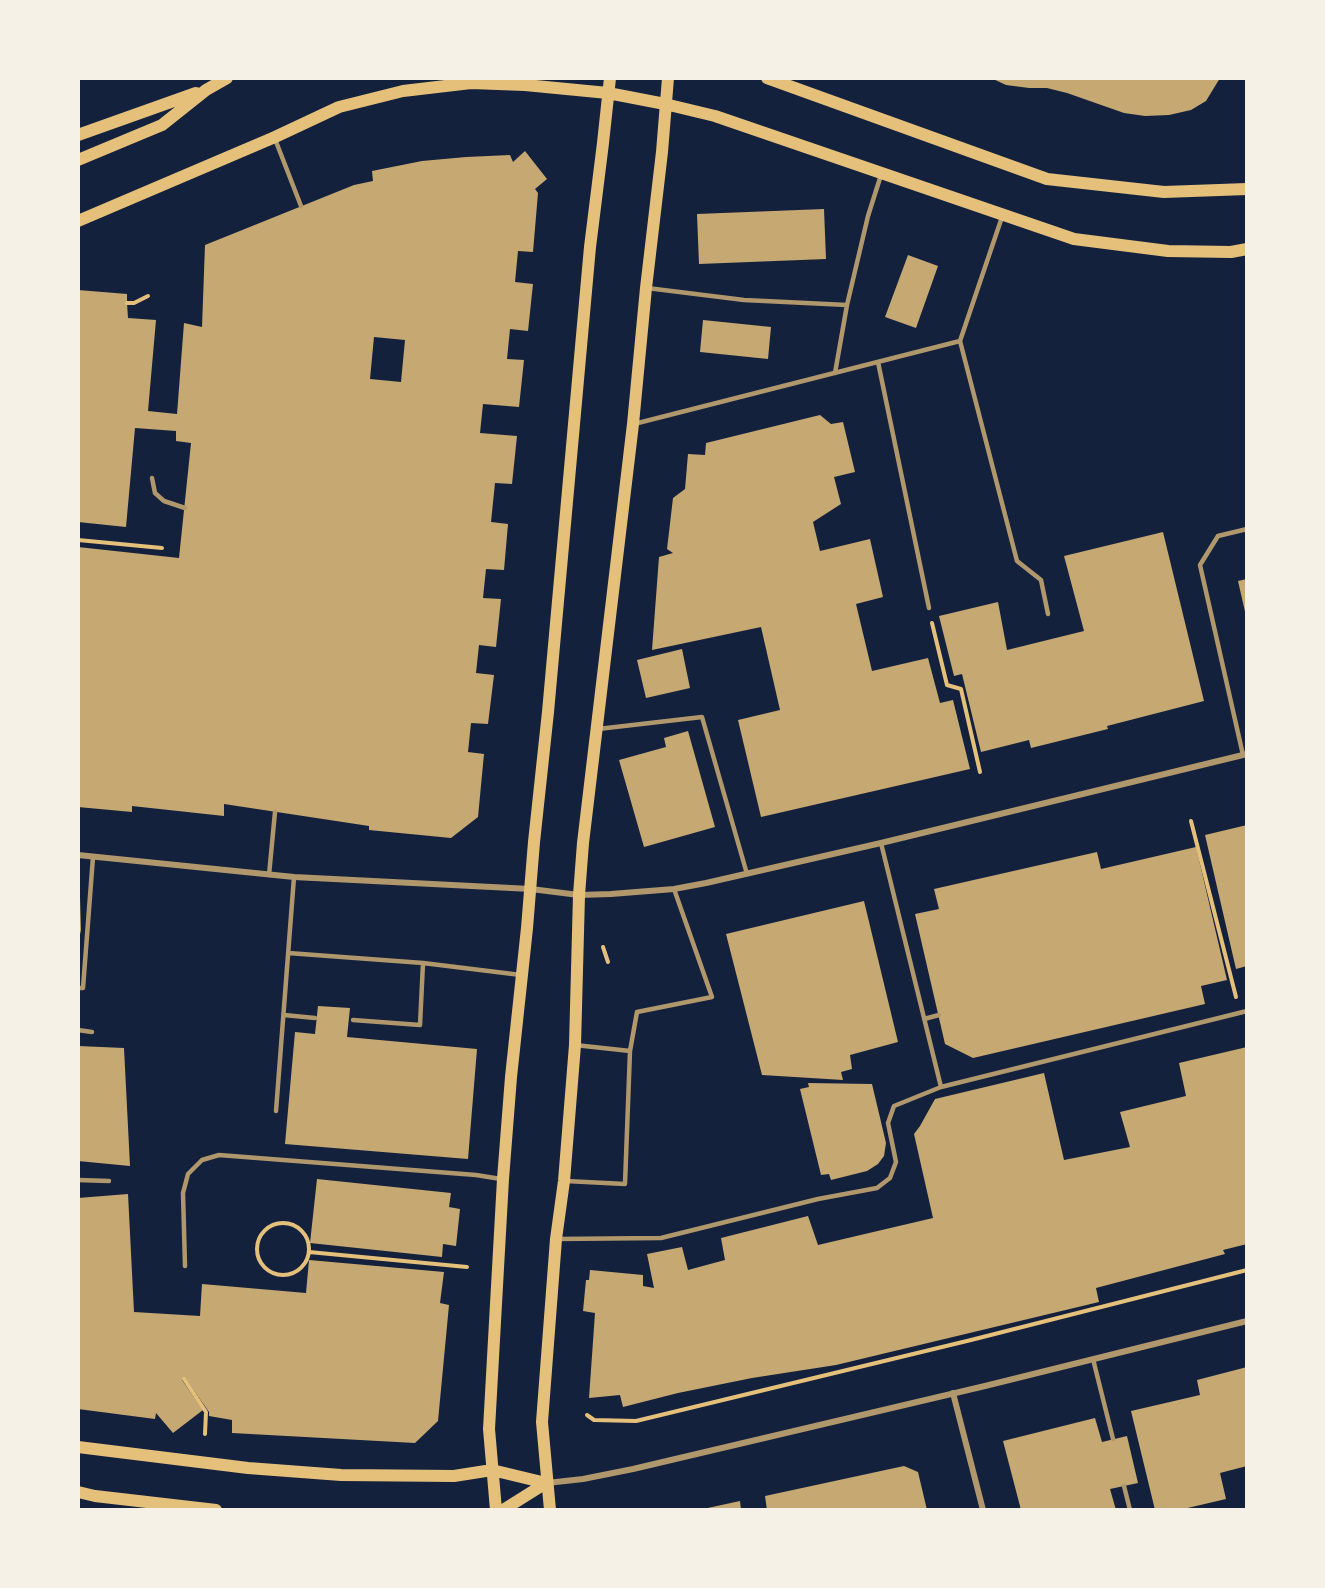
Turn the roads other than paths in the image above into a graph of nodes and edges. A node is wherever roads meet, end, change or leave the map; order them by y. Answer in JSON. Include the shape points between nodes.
{"nodes":[{"id":1,"x":227,"y":78,"type":"edge"},
{"id":2,"x":610,"y":78,"type":"edge"},
{"id":3,"x":668,"y":78,"type":"edge"},
{"id":4,"x":766,"y":78,"type":"edge"},
{"id":5,"x":206,"y":90,"type":"junction"},
{"id":6,"x":608,"y":93,"type":"junction"},
{"id":7,"x":666,"y":104,"type":"junction"},
{"id":8,"x":78,"y":135,"type":"edge"},
{"id":9,"x":275,"y":137,"type":"junction"},
{"id":10,"x":78,"y":160,"type":"edge"},
{"id":11,"x":881,"y":173,"type":"junction"},
{"id":12,"x":1247,"y":189,"type":"edge"},
{"id":13,"x":301,"y":206,"type":"dead end"},
{"id":14,"x":1003,"y":214,"type":"junction"},
{"id":15,"x":78,"y":221,"type":"edge"},
{"id":16,"x":1247,"y":249,"type":"edge"},
{"id":17,"x":646,"y":288,"type":"junction"},
{"id":18,"x":847,"y":305,"type":"junction"},
{"id":19,"x":960,"y":341,"type":"junction"},
{"id":20,"x":878,"y":362,"type":"junction"},
{"id":21,"x":835,"y":373,"type":"junction"},
{"id":22,"x":633,"y":424,"type":"junction"},
{"id":23,"x":152,"y":478,"type":"dead end"},
{"id":24,"x":185,"y":508,"type":"dead end"},
{"id":25,"x":1247,"y":529,"type":"edge"},
{"id":26,"x":929,"y":608,"type":"road end"},
{"id":27,"x":1048,"y":614,"type":"dead end"},
{"id":28,"x":597,"y":730,"type":"junction"},
{"id":29,"x":1245,"y":755,"type":"edge"},
{"id":30,"x":275,"y":812,"type":"dead end"},
{"id":31,"x":881,"y":843,"type":"junction"},
{"id":32,"x":78,"y":855,"type":"edge"},
{"id":33,"x":93,"y":856,"type":"junction"},
{"id":34,"x":747,"y":874,"type":"junction"},
{"id":35,"x":269,"y":875,"type":"junction"},
{"id":36,"x":294,"y":878,"type":"junction"},
{"id":37,"x":531,"y":889,"type":"junction"},
{"id":38,"x":674,"y":889,"type":"junction"},
{"id":39,"x":579,"y":895,"type":"junction"},
{"id":40,"x":288,"y":953,"type":"junction"},
{"id":41,"x":423,"y":963,"type":"junction"},
{"id":42,"x":521,"y":975,"type":"junction"},
{"id":43,"x":78,"y":988,"type":"edge"},
{"id":44,"x":1247,"y":1011,"type":"edge"},
{"id":45,"x":284,"y":1015,"type":"junction"},
{"id":46,"x":939,"y":1015,"type":"dead end"},
{"id":47,"x":315,"y":1018,"type":"dead end"},
{"id":48,"x":924,"y":1019,"type":"junction"},
{"id":49,"x":353,"y":1020,"type":"dead end"},
{"id":50,"x":78,"y":1030,"type":"edge"},
{"id":51,"x":92,"y":1032,"type":"dead end"},
{"id":52,"x":575,"y":1045,"type":"junction"},
{"id":53,"x":630,"y":1051,"type":"junction"},
{"id":54,"x":941,"y":1087,"type":"junction"},
{"id":55,"x":276,"y":1111,"type":"dead end"},
{"id":56,"x":503,"y":1179,"type":"junction"},
{"id":57,"x":78,"y":1180,"type":"edge"},
{"id":58,"x":109,"y":1180,"type":"dead end"},
{"id":59,"x":564,"y":1181,"type":"junction"},
{"id":60,"x":556,"y":1239,"type":"junction"},
{"id":61,"x":185,"y":1266,"type":"dead end"},
{"id":62,"x":1247,"y":1321,"type":"edge"},
{"id":63,"x":1093,"y":1359,"type":"junction"},
{"id":64,"x":952,"y":1393,"type":"junction"},
{"id":65,"x":1113,"y":1439,"type":"dead end"},
{"id":66,"x":78,"y":1447,"type":"edge"},
{"id":67,"x":492,"y":1470,"type":"junction"},
{"id":68,"x":546,"y":1483,"type":"junction"},
{"id":69,"x":1124,"y":1486,"type":"dead end"},
{"id":70,"x":78,"y":1492,"type":"edge"},
{"id":71,"x":216,"y":1510,"type":"edge"},
{"id":72,"x":496,"y":1510,"type":"edge"},
{"id":73,"x":503,"y":1510,"type":"edge"},
{"id":74,"x":550,"y":1510,"type":"edge"},
{"id":75,"x":982,"y":1510,"type":"edge"},
{"id":76,"x":1130,"y":1510,"type":"edge"}],
"edges":[{"from":1,"to":5,"type":"main road"},
{"from":2,"to":6,"type":"main road"},
{"from":3,"to":7,"type":"main road"},
{"from":4,"to":12,"type":"main road","via":[[1047,179],[1164,192]]},
{"from":5,"to":8,"type":"main road"},
{"from":5,"to":10,"type":"main road","via":[[162,125]]},
{"from":6,"to":7,"type":"main road"},
{"from":6,"to":9,"type":"main road","via":[[471,83],[402,90],[339,107]]},
{"from":6,"to":37,"type":"main road","via":[[590,247]]},
{"from":7,"to":11,"type":"main road","via":[[715,116]]},
{"from":7,"to":17,"type":"main road"},
{"from":9,"to":13,"type":"lane"},
{"from":9,"to":15,"type":"main road"},
{"from":11,"to":14,"type":"main road"},
{"from":11,"to":18,"type":"lane"},
{"from":14,"to":16,"type":"main road","via":[[1074,239],[1168,251]]},
{"from":14,"to":19,"type":"lane"},
{"from":17,"to":18,"type":"lane","via":[[744,300]]},
{"from":17,"to":22,"type":"main road"},
{"from":18,"to":21,"type":"lane"},
{"from":19,"to":20,"type":"lane"},
{"from":19,"to":27,"type":"lane","via":[[1017,561],[1041,580]]},
{"from":20,"to":21,"type":"lane"},
{"from":20,"to":26,"type":"lane"},
{"from":21,"to":22,"type":"lane"},
{"from":22,"to":28,"type":"main road"},
{"from":23,"to":24,"type":"lane","via":[[155,493],[164,501]]},
{"from":25,"to":29,"type":"lane","via":[[1218,536],[1200,565]]},
{"from":28,"to":34,"type":"lane","via":[[702,717]]},
{"from":28,"to":39,"type":"main road"},
{"from":29,"to":31,"type":"street"},
{"from":30,"to":35,"type":"lane"},
{"from":31,"to":34,"type":"street"},
{"from":31,"to":48,"type":"lane"},
{"from":32,"to":33,"type":"street"},
{"from":33,"to":35,"type":"street"},
{"from":33,"to":43,"type":"lane","via":[[83,988]]},
{"from":34,"to":38,"type":"street"},
{"from":35,"to":36,"type":"street"},
{"from":36,"to":37,"type":"street"},
{"from":36,"to":40,"type":"lane"},
{"from":37,"to":39,"type":"street"},
{"from":37,"to":42,"type":"main road"},
{"from":38,"to":39,"type":"street"},
{"from":38,"to":53,"type":"lane","via":[[712,997],[638,1012]]},
{"from":39,"to":52,"type":"main road"},
{"from":40,"to":41,"type":"lane"},
{"from":40,"to":45,"type":"lane"},
{"from":41,"to":42,"type":"lane"},
{"from":41,"to":49,"type":"lane","via":[[420,1025]]},
{"from":42,"to":56,"type":"main road"},
{"from":44,"to":54,"type":"lane"},
{"from":45,"to":47,"type":"lane"},
{"from":45,"to":55,"type":"lane"},
{"from":46,"to":48,"type":"lane"},
{"from":48,"to":54,"type":"lane"},
{"from":50,"to":51,"type":"lane"},
{"from":52,"to":53,"type":"lane"},
{"from":52,"to":59,"type":"main road"},
{"from":53,"to":59,"type":"lane","via":[[625,1184]]},
{"from":54,"to":60,"type":"lane","via":[[894,1106],[888,1123],[896,1162],[890,1178],[877,1188],[661,1238]]},
{"from":56,"to":61,"type":"lane","via":[[219,1155],[202,1160],[188,1174],[183,1193]]},
{"from":56,"to":67,"type":"main road","via":[[489,1429]]},
{"from":57,"to":58,"type":"lane"},
{"from":59,"to":60,"type":"main road"},
{"from":60,"to":68,"type":"main road","via":[[542,1422]]},
{"from":62,"to":63,"type":"street"},
{"from":63,"to":64,"type":"street"},
{"from":63,"to":65,"type":"lane"},
{"from":64,"to":68,"type":"street","via":[[633,1469]]},
{"from":64,"to":75,"type":"street"},
{"from":66,"to":67,"type":"main road","via":[[341,1475],[454,1476]]},
{"from":67,"to":68,"type":"main road"},
{"from":67,"to":72,"type":"main road"},
{"from":68,"to":73,"type":"main road"},
{"from":68,"to":74,"type":"main road"},
{"from":69,"to":76,"type":"lane"},
{"from":70,"to":71,"type":"main road"}]}
